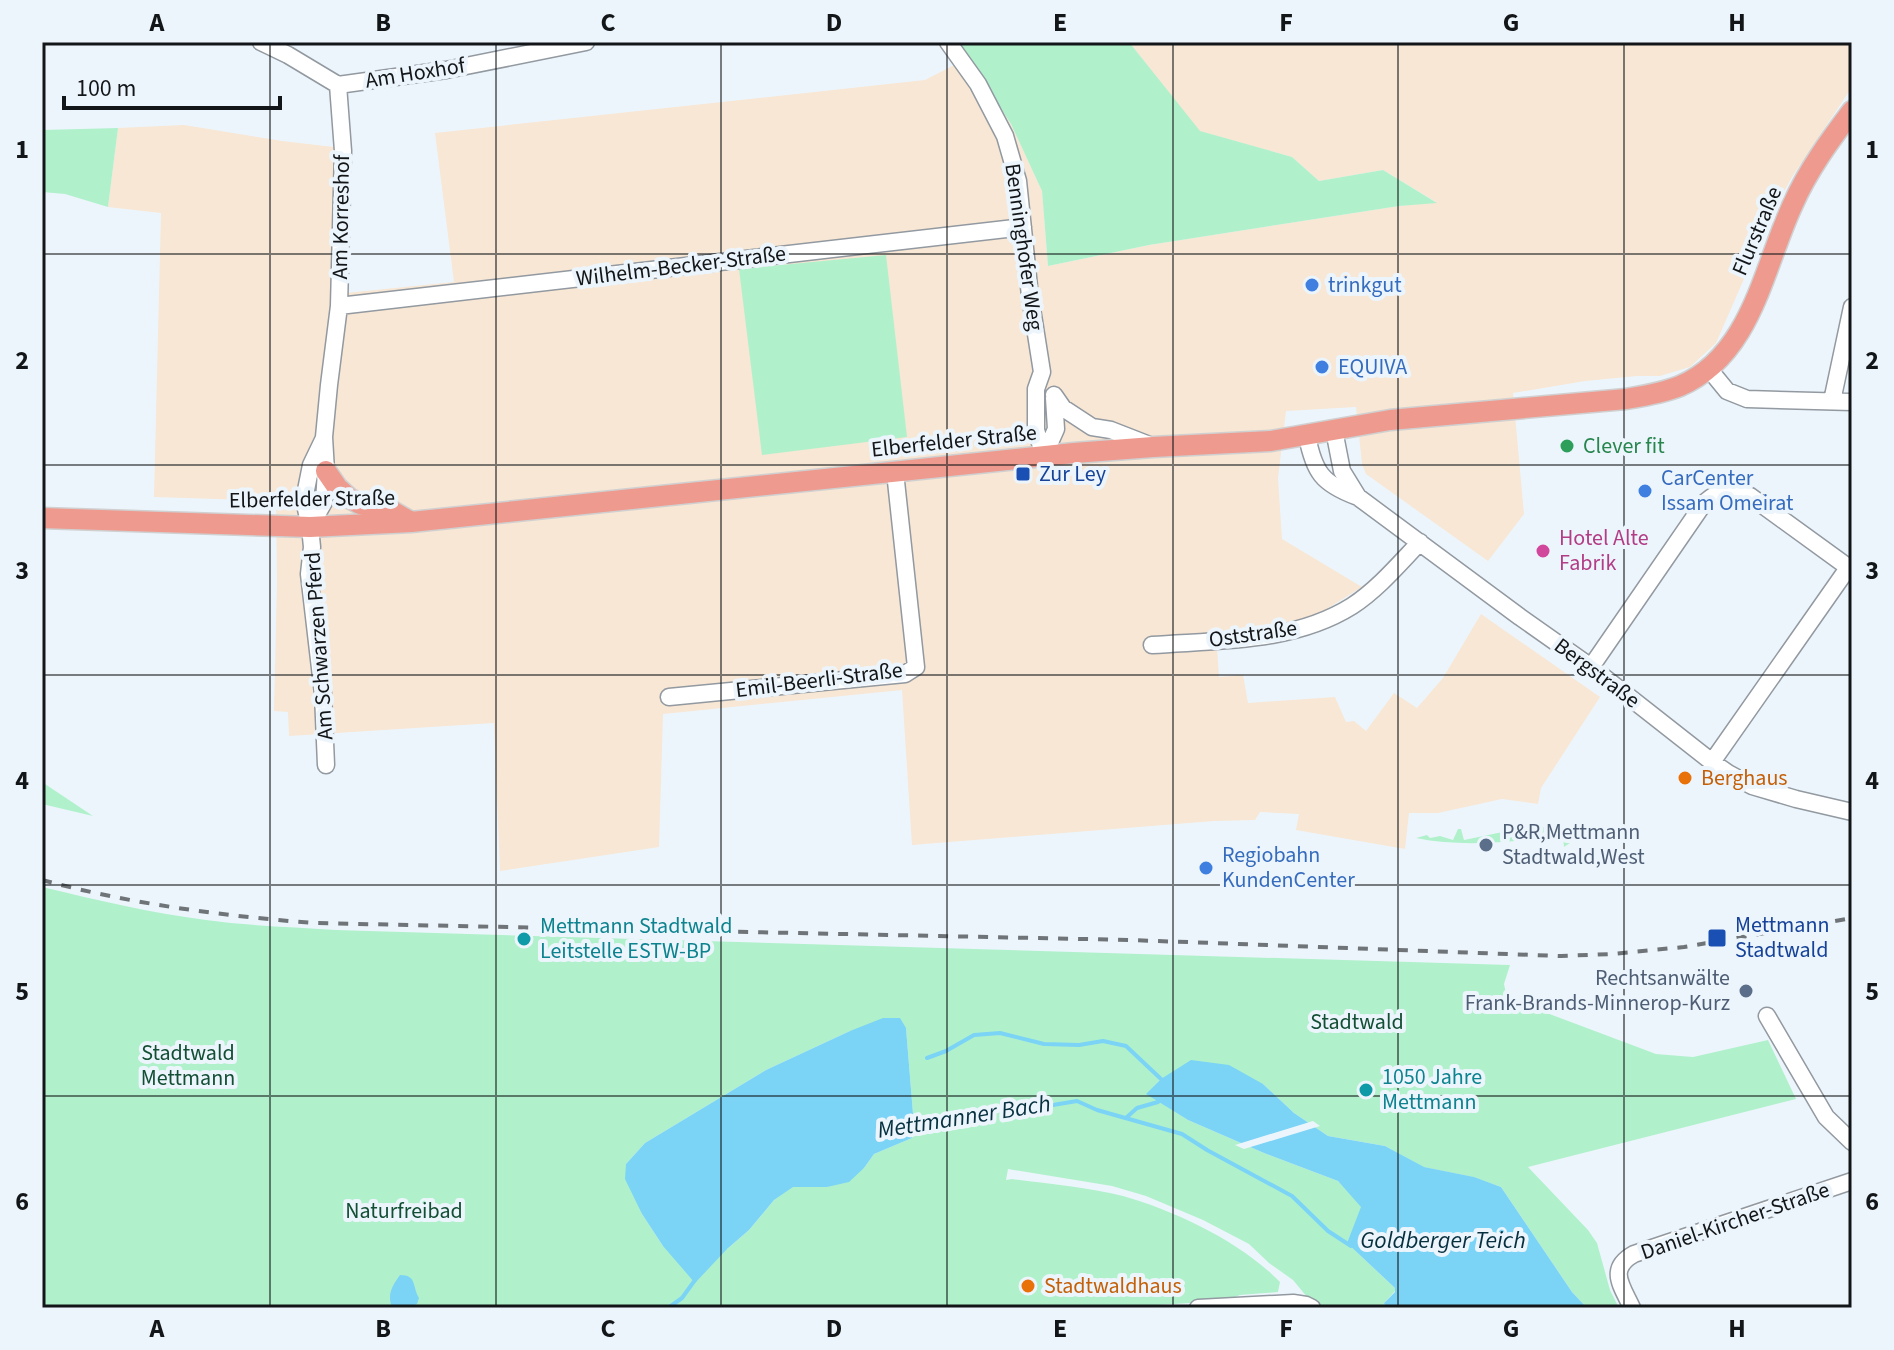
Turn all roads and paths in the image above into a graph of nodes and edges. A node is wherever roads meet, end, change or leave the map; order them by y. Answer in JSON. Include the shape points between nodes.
{"nodes":[{"id":1,"x":261,"y":42,"type":"edge"},
{"id":2,"x":586,"y":42,"type":"edge"},
{"id":3,"x":948,"y":42,"type":"edge"},
{"id":4,"x":338,"y":85,"type":"junction"},
{"id":5,"x":1852,"y":111,"type":"edge"},
{"id":6,"x":1023,"y":227,"type":"junction"},
{"id":7,"x":339,"y":306,"type":"junction"},
{"id":8,"x":1852,"y":307,"type":"edge"},
{"id":9,"x":1709,"y":369,"type":"junction"},
{"id":10,"x":1042,"y":372,"type":"junction"},
{"id":11,"x":1054,"y":395,"type":"junction"},
{"id":12,"x":1832,"y":401,"type":"junction"},
{"id":13,"x":1852,"y":402,"type":"edge"},
{"id":14,"x":1334,"y":430,"type":"junction"},
{"id":15,"x":1307,"y":436,"type":"junction"},
{"id":16,"x":324,"y":437,"type":"junction"},
{"id":17,"x":1153,"y":447,"type":"junction"},
{"id":18,"x":1044,"y":456,"type":"junction"},
{"id":19,"x":326,"y":471,"type":"junction"},
{"id":20,"x":895,"y":472,"type":"junction"},
{"id":21,"x":1358,"y":497,"type":"junction"},
{"id":22,"x":42,"y":518,"type":"edge"},
{"id":23,"x":411,"y":522,"type":"junction"},
{"id":24,"x":310,"y":527,"type":"junction"},
{"id":25,"x":1420,"y":542,"type":"junction"},
{"id":26,"x":1850,"y":569,"type":"edge"},
{"id":27,"x":1152,"y":645,"type":"dead end"},
{"id":28,"x":1591,"y":667,"type":"junction"},
{"id":29,"x":669,"y":697,"type":"dead end"},
{"id":30,"x":1712,"y":762,"type":"junction"},
{"id":31,"x":326,"y":765,"type":"dead end"},
{"id":32,"x":1852,"y":812,"type":"edge"},
{"id":33,"x":1767,"y":1016,"type":"dead end"},
{"id":34,"x":1852,"y":1142,"type":"edge"},
{"id":35,"x":1852,"y":1181,"type":"edge"},
{"id":36,"x":1250,"y":1306,"type":"edge"},
{"id":37,"x":1198,"y":1308,"type":"edge"},
{"id":38,"x":1312,"y":1308,"type":"edge"},
{"id":39,"x":1632,"y":1308,"type":"edge"}],
"edges":[{"from":1,"to":4,"type":"street"},
{"from":2,"to":4,"type":"street","name":"Am Hoxhof"},
{"from":3,"to":6,"type":"street","name":"Benninghofer Weg","via":[[1005,136],[1018,181]]},
{"from":4,"to":7,"type":"street","name":"Am Korreshof","via":[[343,151]]},
{"from":5,"to":9,"type":"main road","name":"Flurstraße","via":[[1795,199],[1746,322]]},
{"from":6,"to":7,"type":"street","name":"Wilhelm-Becker-Straße"},
{"from":6,"to":10,"type":"street","name":"Benninghofer Weg"},
{"from":7,"to":16,"type":"street","name":"Am Korreshof"},
{"from":8,"to":12,"type":"street"},
{"from":9,"to":12,"type":"street","via":[[1727,391],[1747,399]]},
{"from":9,"to":14,"type":"main road","name":"Elberfelder Straße","via":[[1665,392],[1626,399],[1390,420]]},
{"from":10,"to":11,"type":"street","name":"Benninghofer Weg"},
{"from":10,"to":18,"type":"street","name":"Benninghofer Weg","via":[[1036,389],[1036,430]]},
{"from":11,"to":17,"type":"street","name":"Benninghofer Weg","via":[[1063,408],[1092,427]]},
{"from":11,"to":18,"type":"street","name":"Benninghofer Weg","via":[[1056,429]]},
{"from":12,"to":13,"type":"street"},
{"from":14,"to":15,"type":"main road","name":"Elberfelder Straße"},
{"from":14,"to":21,"type":"street","name":"Bergstraße","via":[[1342,471]]},
{"from":15,"to":17,"type":"main road","name":"Elberfelder Straße"},
{"from":15,"to":21,"type":"street","name":"Bergstraße","via":[[1317,469],[1333,486]]},
{"from":16,"to":19,"type":"street","name":"Am Korreshof"},
{"from":16,"to":24,"type":"street","name":"Am Korreshof","via":[[304,500]]},
{"from":17,"to":18,"type":"main road","name":"Elberfelder Straße"},
{"from":18,"to":20,"type":"main road","name":"Elberfelder Straße"},
{"from":19,"to":23,"type":"main road","via":[[349,498],[385,507]]},
{"from":19,"to":24,"type":"street","name":"Am Korreshof","via":[[324,502]]},
{"from":20,"to":23,"type":"main road","name":"Elberfelder Straße"},
{"from":20,"to":29,"type":"street","name":"Emil-Beerli-Straße","via":[[916,667],[905,674]]},
{"from":21,"to":25,"type":"street","name":"Bergstraße"},
{"from":22,"to":24,"type":"main road","name":"Elberfelder Straße"},
{"from":23,"to":24,"type":"main road","name":"Elberfelder Straße"},
{"from":24,"to":31,"type":"street","name":"Am Schwarzen Pferd","via":[[309,574]]},
{"from":25,"to":27,"type":"street","name":"Oststraße","via":[[1375,588],[1327,619],[1271,635]]},
{"from":25,"to":28,"type":"street","name":"Bergstraße"},
{"from":26,"to":28,"type":"street","via":[[1750,496],[1723,489],[1704,503]]},
{"from":26,"to":30,"type":"street"},
{"from":28,"to":30,"type":"street","name":"Bergstraße"},
{"from":30,"to":32,"type":"street","name":"Bergstraße","via":[[1752,786]]},
{"from":33,"to":34,"type":"street","via":[[1826,1117]]},
{"from":35,"to":39,"type":"street","name":"Daniel-Kircher-Straße","via":[[1627,1258],[1618,1273]]},
{"from":36,"to":37,"type":"street"},
{"from":36,"to":38,"type":"street","via":[[1293,1303]]}]}
